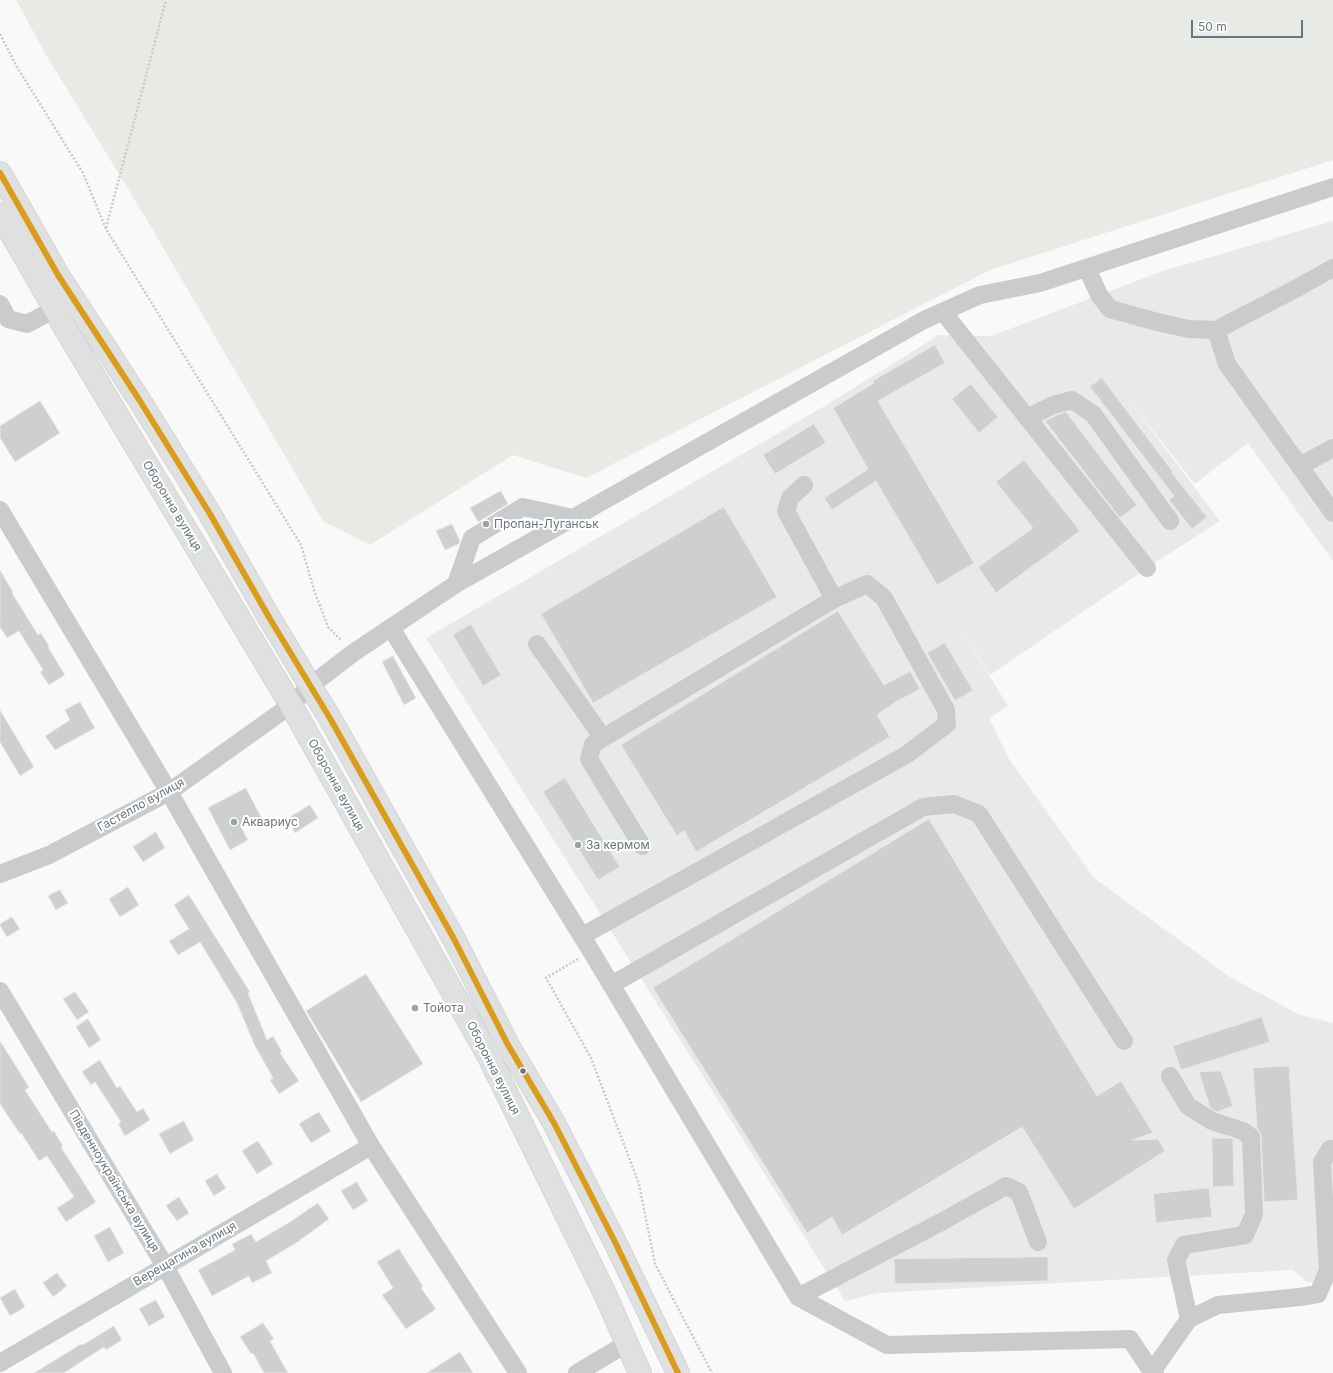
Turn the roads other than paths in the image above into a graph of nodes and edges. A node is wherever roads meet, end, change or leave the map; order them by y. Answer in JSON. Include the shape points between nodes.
{"nodes":[{"id":1,"x":0,"y":173,"type":"edge"},
{"id":2,"x":1333,"y":187,"type":"edge"},
{"id":3,"x":0,"y":214,"type":"edge"},
{"id":4,"x":1087,"y":268,"type":"junction"},
{"id":5,"x":1333,"y":268,"type":"edge"},
{"id":6,"x":0,"y":304,"type":"edge"},
{"id":7,"x":55,"y":309,"type":"junction"},
{"id":8,"x":943,"y":312,"type":"junction"},
{"id":9,"x":1216,"y":330,"type":"junction"},
{"id":10,"x":1027,"y":418,"type":"junction"},
{"id":11,"x":1333,"y":448,"type":"edge"},
{"id":12,"x":1300,"y":466,"type":"junction"},
{"id":13,"x":804,"y":485,"type":"dead end"},
{"id":14,"x":0,"y":510,"type":"edge"},
{"id":15,"x":1333,"y":513,"type":"edge"},
{"id":16,"x":573,"y":518,"type":"junction"},
{"id":17,"x":1170,"y":521,"type":"dead end"},
{"id":18,"x":1146,"y":568,"type":"dead end"},
{"id":19,"x":456,"y":584,"type":"junction"},
{"id":20,"x":834,"y":599,"type":"junction"},
{"id":21,"x":391,"y":628,"type":"junction"},
{"id":22,"x":537,"y":644,"type":"dead end"},
{"id":23,"x":310,"y":686,"type":"junction"},
{"id":24,"x":291,"y":705,"type":"junction"},
{"id":25,"x":603,"y":738,"type":"junction"},
{"id":26,"x":169,"y":792,"type":"junction"},
{"id":27,"x":642,"y":846,"type":"dead end"},
{"id":28,"x":0,"y":874,"type":"edge"},
{"id":29,"x":587,"y":944,"type":"junction"},
{"id":30,"x":611,"y":985,"type":"junction"},
{"id":31,"x":0,"y":991,"type":"edge"},
{"id":32,"x":1124,"y":1041,"type":"dead end"},
{"id":33,"x":1170,"y":1076,"type":"dead end"},
{"id":34,"x":371,"y":1146,"type":"junction"},
{"id":35,"x":1333,"y":1149,"type":"edge"},
{"id":36,"x":1038,"y":1242,"type":"dead end"},
{"id":37,"x":165,"y":1266,"type":"junction"},
{"id":38,"x":798,"y":1296,"type":"junction"},
{"id":39,"x":1189,"y":1318,"type":"junction"},
{"id":40,"x":626,"y":1344,"type":"junction"},
{"id":41,"x":0,"y":1363,"type":"edge"},
{"id":42,"x":223,"y":1373,"type":"edge"},
{"id":43,"x":518,"y":1373,"type":"edge"},
{"id":44,"x":576,"y":1373,"type":"edge"},
{"id":45,"x":640,"y":1373,"type":"edge"},
{"id":46,"x":678,"y":1373,"type":"edge"},
{"id":47,"x":1153,"y":1373,"type":"edge"}],
"edges":[{"from":1,"to":23,"type":"main road","name":"Оборонна вулиця","via":[[58,275],[210,514]]},
{"from":2,"to":4,"type":"street","name":"Гастелло вулиця"},
{"from":3,"to":7,"type":"main road","name":"Оборонна вулиця"},
{"from":4,"to":8,"type":"street","name":"Гастелло вулиця","via":[[1040,283],[980,295]]},
{"from":4,"to":9,"type":"street","via":[[1099,295],[1110,309],[1189,329]]},
{"from":5,"to":9,"type":"street"},
{"from":6,"to":7,"type":"street","via":[[8,319],[27,324]]},
{"from":7,"to":24,"type":"main road","name":"Оборонна вулиця"},
{"from":8,"to":10,"type":"street"},
{"from":8,"to":16,"type":"street","name":"Гастелло вулиця","via":[[924,320]]},
{"from":9,"to":12,"type":"street","via":[[1227,364]]},
{"from":10,"to":17,"type":"street","via":[[1053,405],[1072,400],[1093,414]]},
{"from":10,"to":18,"type":"street"},
{"from":11,"to":12,"type":"street"},
{"from":12,"to":15,"type":"street"},
{"from":13,"to":20,"type":"street","via":[[790,498],[786,511]]},
{"from":14,"to":26,"type":"street"},
{"from":16,"to":19,"type":"street","name":"Гастелло вулиця"},
{"from":16,"to":19,"type":"street","via":[[523,507],[472,538]]},
{"from":19,"to":21,"type":"street","name":"Гастелло вулиця"},
{"from":20,"to":25,"type":"street"},
{"from":20,"to":29,"type":"street","via":[[867,584],[884,598],[946,710],[947,724],[906,755]]},
{"from":21,"to":23,"type":"street","name":"Гастелло вулиця"},
{"from":21,"to":29,"type":"street"},
{"from":22,"to":25,"type":"street"},
{"from":23,"to":24,"type":"street","name":"Гастелло вулиця"},
{"from":23,"to":46,"type":"main road","name":"Оборонна вулиця","via":[[454,939],[508,1045],[554,1124],[615,1242]]},
{"from":24,"to":26,"type":"street","name":"Гастелло вулиця"},
{"from":24,"to":40,"type":"main road","name":"Оборонна вулиця","via":[[488,1055],[605,1294]]},
{"from":25,"to":27,"type":"street","via":[[593,744],[590,759]]},
{"from":26,"to":28,"type":"street","name":"Гастелло вулиця","via":[[49,855]]},
{"from":26,"to":34,"type":"street"},
{"from":29,"to":30,"type":"street"},
{"from":30,"to":32,"type":"street","via":[[923,807],[954,804],[979,814]]},
{"from":30,"to":38,"type":"street"},
{"from":31,"to":37,"type":"street","name":"Південноукраїнська вулиця"},
{"from":33,"to":39,"type":"street","via":[[1188,1106],[1212,1121],[1251,1136],[1254,1214],[1245,1235],[1184,1245],[1176,1260]]},
{"from":34,"to":37,"type":"street","name":"Верещагина вулиця"},
{"from":34,"to":43,"type":"street"},
{"from":35,"to":39,"type":"street","via":[[1322,1162],[1328,1270],[1318,1294],[1218,1305]]},
{"from":36,"to":38,"type":"street","via":[[1019,1192],[1006,1186]]},
{"from":37,"to":41,"type":"street","name":"Верещагина вулиця"},
{"from":37,"to":42,"type":"street","name":"Південноукраїнська вулиця"},
{"from":38,"to":47,"type":"street","via":[[887,1345],[1130,1339]]},
{"from":39,"to":47,"type":"street"},
{"from":40,"to":44,"type":"street"},
{"from":40,"to":45,"type":"main road","name":"Оборонна вулиця"}]}
